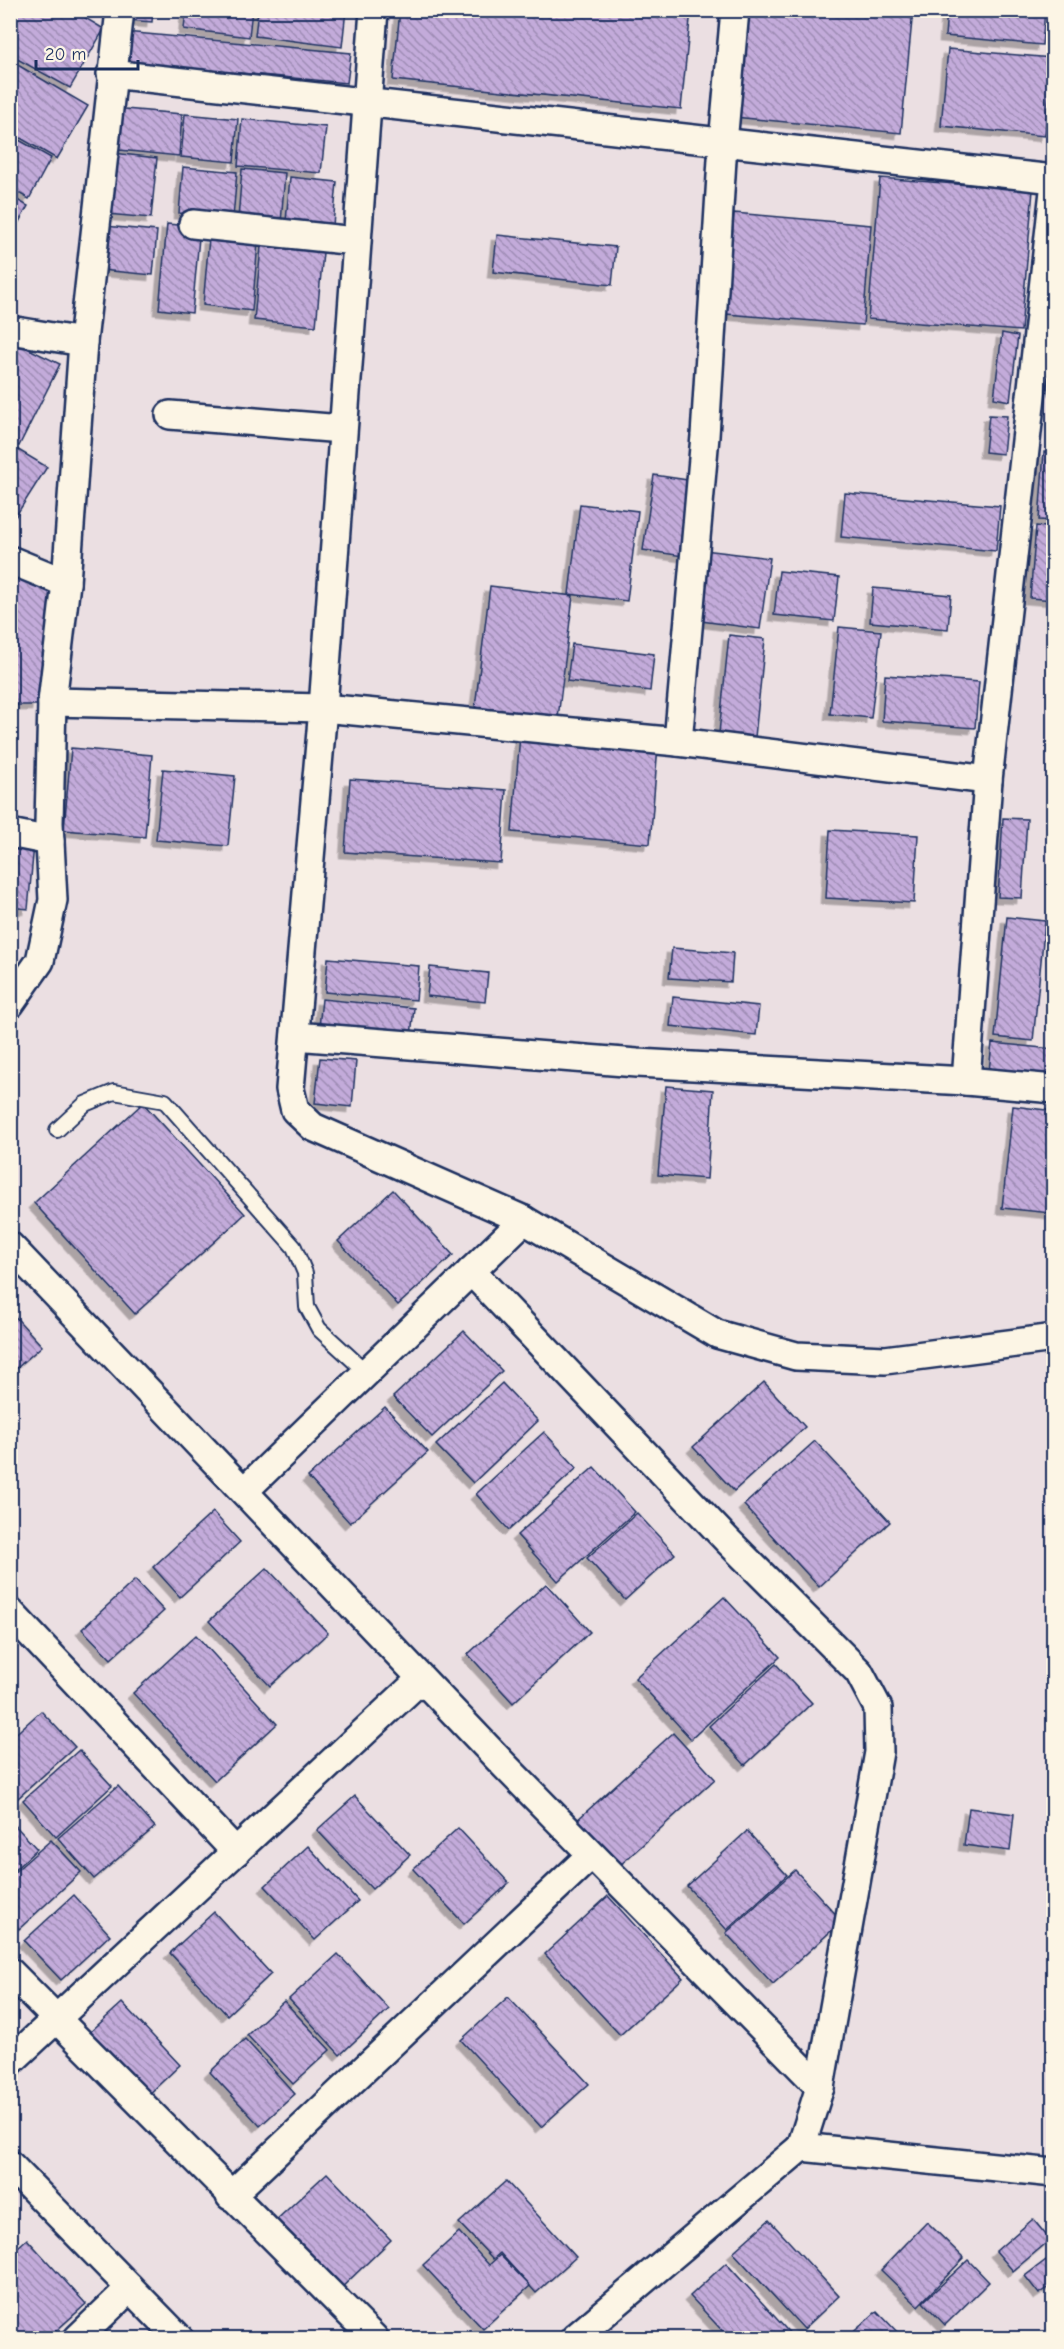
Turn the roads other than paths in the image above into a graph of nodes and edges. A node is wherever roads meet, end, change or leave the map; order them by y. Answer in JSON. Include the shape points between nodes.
{"nodes":[{"id":1,"x":120,"y":10,"type":"edge"},
{"id":2,"x":374,"y":10,"type":"edge"},
{"id":3,"x":735,"y":10,"type":"edge"},
{"id":4,"x":111,"y":74,"type":"junction"},
{"id":5,"x":365,"y":104,"type":"junction"},
{"id":6,"x":723,"y":143,"type":"junction"},
{"id":7,"x":1053,"y":179,"type":"edge"},
{"id":8,"x":1053,"y":191,"type":"edge"},
{"id":9,"x":193,"y":224,"type":"dead end"},
{"id":10,"x":355,"y":241,"type":"junction"},
{"id":11,"x":10,"y":330,"type":"edge"},
{"id":12,"x":83,"y":342,"type":"junction"},
{"id":13,"x":170,"y":415,"type":"dead end"},
{"id":14,"x":342,"y":429,"type":"junction"},
{"id":15,"x":10,"y":560,"type":"edge"},
{"id":16,"x":66,"y":583,"type":"junction"},
{"id":17,"x":52,"y":702,"type":"junction"},
{"id":18,"x":323,"y":708,"type":"junction"},
{"id":19,"x":678,"y":742,"type":"junction"},
{"id":20,"x":988,"y":780,"type":"junction"},
{"id":21,"x":10,"y":833,"type":"edge"},
{"id":22,"x":50,"y":842,"type":"junction"},
{"id":23,"x":10,"y":1004,"type":"edge"},
{"id":24,"x":295,"y":1036,"type":"junction"},
{"id":25,"x":966,"y":1081,"type":"junction"},
{"id":26,"x":1053,"y":1089,"type":"edge"},
{"id":27,"x":57,"y":1130,"type":"dead end"},
{"id":28,"x":524,"y":1220,"type":"junction"},
{"id":29,"x":10,"y":1246,"type":"edge"},
{"id":30,"x":471,"y":1271,"type":"junction"},
{"id":31,"x":1053,"y":1338,"type":"edge"},
{"id":32,"x":366,"y":1372,"type":"junction"},
{"id":33,"x":244,"y":1491,"type":"junction"},
{"id":34,"x":10,"y":1612,"type":"edge"},
{"id":35,"x":421,"y":1679,"type":"junction"},
{"id":36,"x":236,"y":1852,"type":"junction"},
{"id":37,"x":591,"y":1856,"type":"junction"},
{"id":38,"x":10,"y":1972,"type":"edge"},
{"id":39,"x":57,"y":2019,"type":"junction"},
{"id":40,"x":10,"y":2062,"type":"edge"},
{"id":41,"x":820,"y":2087,"type":"junction"},
{"id":42,"x":801,"y":2147,"type":"junction"},
{"id":43,"x":10,"y":2165,"type":"edge"},
{"id":44,"x":1053,"y":2173,"type":"edge"},
{"id":45,"x":230,"y":2196,"type":"junction"},
{"id":46,"x":130,"y":2288,"type":"junction"},
{"id":47,"x":78,"y":2338,"type":"edge"},
{"id":48,"x":179,"y":2338,"type":"edge"},
{"id":49,"x":374,"y":2338,"type":"edge"},
{"id":50,"x":574,"y":2338,"type":"edge"}],
"edges":[{"from":1,"to":4,"type":"street"},
{"from":2,"to":5,"type":"street"},
{"from":3,"to":6,"type":"street"},
{"from":4,"to":5,"type":"street"},
{"from":4,"to":12,"type":"street"},
{"from":5,"to":6,"type":"street"},
{"from":5,"to":10,"type":"street"},
{"from":6,"to":7,"type":"street"},
{"from":6,"to":19,"type":"street","via":[[705,436]]},
{"from":8,"to":20,"type":"street"},
{"from":9,"to":10,"type":"street"},
{"from":10,"to":14,"type":"street"},
{"from":11,"to":12,"type":"street"},
{"from":12,"to":16,"type":"street"},
{"from":13,"to":14,"type":"street"},
{"from":14,"to":18,"type":"street"},
{"from":15,"to":16,"type":"street"},
{"from":16,"to":17,"type":"street"},
{"from":17,"to":18,"type":"street"},
{"from":17,"to":22,"type":"street"},
{"from":18,"to":19,"type":"street"},
{"from":18,"to":24,"type":"street"},
{"from":19,"to":20,"type":"street"},
{"from":20,"to":25,"type":"street"},
{"from":21,"to":22,"type":"street"},
{"from":22,"to":23,"type":"street","via":[[53,900],[40,961]]},
{"from":24,"to":25,"type":"street","via":[[637,1063]]},
{"from":24,"to":28,"type":"street","via":[[290,1089],[295,1110],[313,1127]]},
{"from":25,"to":26,"type":"street"},
{"from":27,"to":32,"type":"lane","via":[[86,1104],[114,1092],[165,1101],[294,1247],[305,1273],[307,1307],[319,1329]]},
{"from":28,"to":30,"type":"street"},
{"from":28,"to":31,"type":"street","via":[[717,1334],[796,1356],[885,1359]]},
{"from":29,"to":33,"type":"street"},
{"from":30,"to":32,"type":"street"},
{"from":30,"to":41,"type":"street","via":[[727,1540],[859,1672],[879,1708],[879,1752]]},
{"from":32,"to":33,"type":"street"},
{"from":33,"to":35,"type":"street"},
{"from":34,"to":36,"type":"street"},
{"from":35,"to":36,"type":"street"},
{"from":35,"to":37,"type":"street"},
{"from":36,"to":39,"type":"street"},
{"from":37,"to":41,"type":"street"},
{"from":37,"to":45,"type":"street"},
{"from":38,"to":39,"type":"street"},
{"from":39,"to":40,"type":"street"},
{"from":39,"to":45,"type":"street"},
{"from":41,"to":42,"type":"street"},
{"from":42,"to":44,"type":"street"},
{"from":42,"to":50,"type":"street"},
{"from":43,"to":46,"type":"street"},
{"from":45,"to":49,"type":"street"},
{"from":46,"to":47,"type":"street"},
{"from":46,"to":48,"type":"street"}]}
